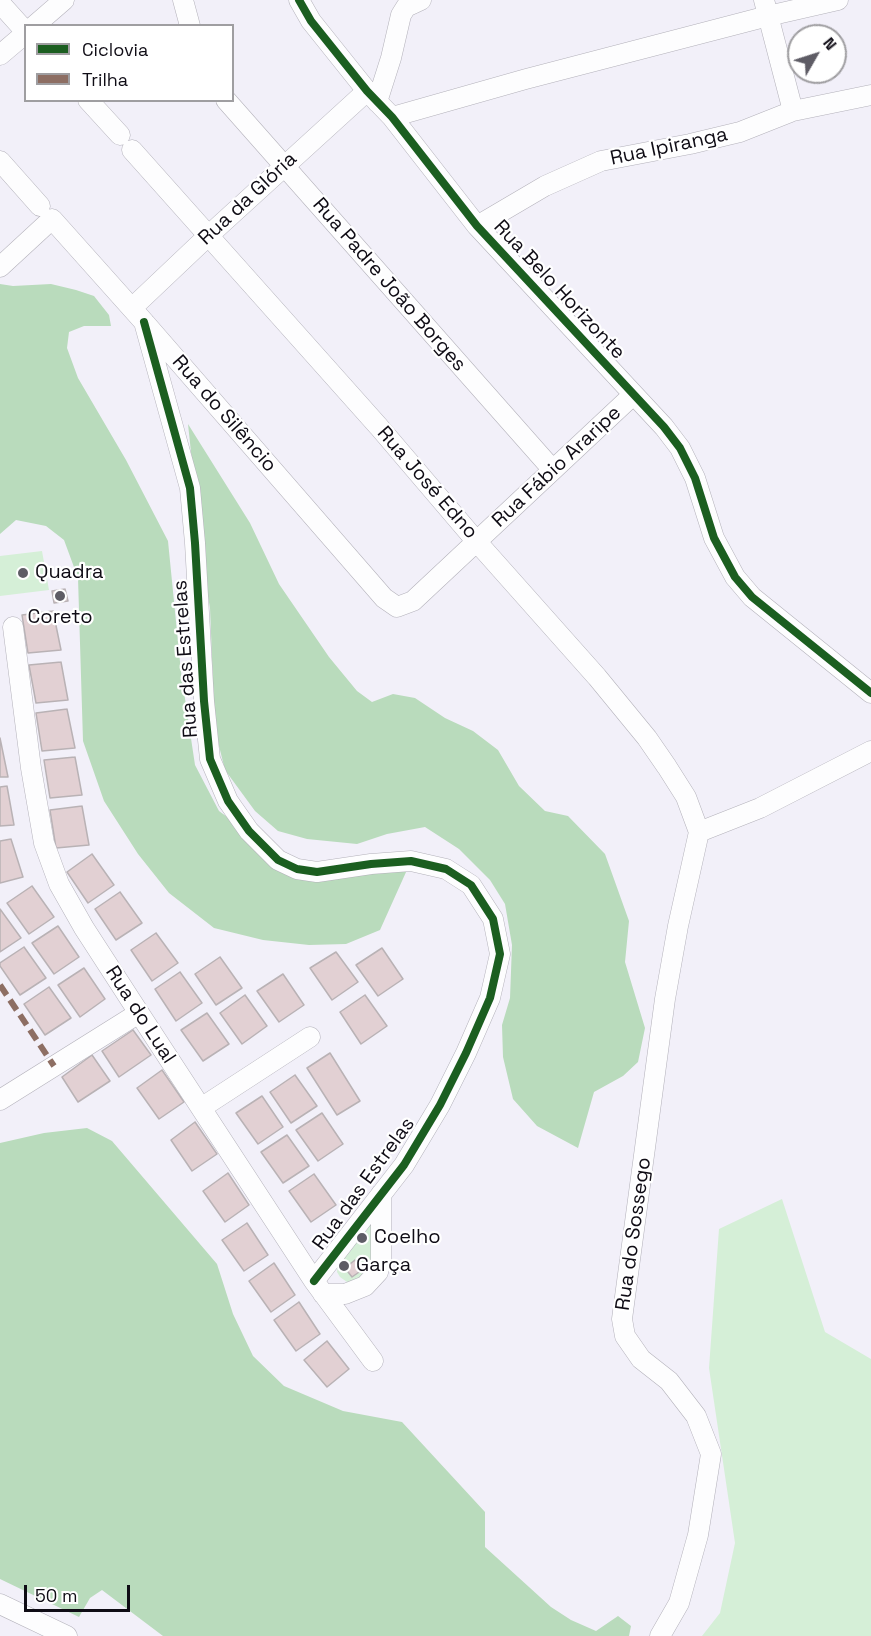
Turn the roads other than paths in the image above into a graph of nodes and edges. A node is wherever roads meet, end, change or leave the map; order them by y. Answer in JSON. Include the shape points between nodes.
{"nodes":[{"id":1,"x":64,"y":0,"type":"edge"},
{"id":2,"x":183,"y":0,"type":"edge"},
{"id":3,"x":299,"y":0,"type":"edge"},
{"id":4,"x":421,"y":0,"type":"edge"},
{"id":5,"x":838,"y":0,"type":"edge"},
{"id":6,"x":0,"y":3,"type":"edge"},
{"id":7,"x":766,"y":8,"type":"edge"},
{"id":8,"x":36,"y":24,"type":"edge"},
{"id":9,"x":189,"y":24,"type":"edge"},
{"id":10,"x":24,"y":30,"type":"edge"},
{"id":11,"x":24,"y":34,"type":"edge"},
{"id":12,"x":0,"y":55,"type":"edge"},
{"id":13,"x":871,"y":95,"type":"edge"},
{"id":14,"x":372,"y":97,"type":"junction"},
{"id":15,"x":90,"y":102,"type":"edge"},
{"id":16,"x":228,"y":102,"type":"edge"},
{"id":17,"x":793,"y":111,"type":"junction"},
{"id":18,"x":392,"y":117,"type":"junction"},
{"id":19,"x":0,"y":161,"type":"edge"},
{"id":20,"x":284,"y":165,"type":"junction"},
{"id":21,"x":46,"y":212,"type":"junction"},
{"id":22,"x":477,"y":226,"type":"junction"},
{"id":23,"x":208,"y":236,"type":"junction"},
{"id":24,"x":0,"y":267,"type":"edge"},
{"id":25,"x":138,"y":315,"type":"junction"},
{"id":26,"x":633,"y":395,"type":"junction"},
{"id":27,"x":552,"y":469,"type":"junction"},
{"id":28,"x":477,"y":542,"type":"junction"},
{"id":29,"x":397,"y":607,"type":"joint"},
{"id":30,"x":12,"y":627,"type":"dead end"},
{"id":31,"x":871,"y":693,"type":"edge"},
{"id":32,"x":871,"y":751,"type":"edge"},
{"id":33,"x":699,"y":832,"type":"junction"},
{"id":34,"x":139,"y":1013,"type":"junction"},
{"id":35,"x":310,"y":1037,"type":"dead end"},
{"id":36,"x":0,"y":1100,"type":"edge"},
{"id":37,"x":201,"y":1108,"type":"junction"},
{"id":38,"x":381,"y":1194,"type":"junction"},
{"id":39,"x":318,"y":1288,"type":"junction"},
{"id":40,"x":373,"y":1361,"type":"dead end"},
{"id":41,"x":0,"y":1604,"type":"edge"},
{"id":42,"x":67,"y":1636,"type":"edge"},
{"id":43,"x":660,"y":1636,"type":"edge"}],
"edges":[{"from":1,"to":8,"type":"street"},
{"from":2,"to":9,"type":"street"},
{"from":3,"to":14,"type":"street","name":"Rua Belo Horizonte","via":[[311,21]]},
{"from":4,"to":14,"type":"street","via":[[402,11],[391,58]]},
{"from":5,"to":7,"type":"street"},
{"from":6,"to":10,"type":"street"},
{"from":7,"to":17,"type":"street"},
{"from":7,"to":18,"type":"street"},
{"from":11,"to":12,"type":"street"},
{"from":13,"to":17,"type":"street","name":"Rua Ipiranga"},
{"from":14,"to":18,"type":"street","name":"Rua Belo Horizonte"},
{"from":14,"to":20,"type":"street","name":"Rua da Glória"},
{"from":15,"to":23,"type":"street","name":"Rua José Edno"},
{"from":16,"to":20,"type":"street","name":"Rua Padre João Borges"},
{"from":17,"to":22,"type":"street","name":"Rua Ipiranga","via":[[740,132],[601,162],[545,186]]},
{"from":18,"to":22,"type":"street","name":"Rua Belo Horizonte"},
{"from":19,"to":21,"type":"street","name":"Rua do Silêncio"},
{"from":20,"to":23,"type":"street","name":"Rua da Glória"},
{"from":20,"to":27,"type":"street","name":"Rua Padre João Borges"},
{"from":21,"to":24,"type":"street"},
{"from":21,"to":25,"type":"street","name":"Rua do Silêncio"},
{"from":22,"to":26,"type":"street","name":"Rua Belo Horizonte"},
{"from":23,"to":25,"type":"street","name":"Rua da Glória"},
{"from":23,"to":28,"type":"street","name":"Rua José Edno"},
{"from":25,"to":29,"type":"street","name":"Rua do Silêncio","via":[[384,598]]},
{"from":25,"to":38,"type":"street","name":"Rua das Estrelas","via":[[190,488],[210,759],[228,801],[249,831],[278,860],[297,869],[317,872],[411,861],[446,869],[471,885],[493,919],[500,954],[490,998],[440,1106]]},
{"from":26,"to":27,"type":"street","name":"Rua Fábio Araripe"},
{"from":26,"to":31,"type":"street","name":"Rua Belo Horizonte","via":[[680,448],[695,478],[714,538],[735,577],[752,597]]},
{"from":27,"to":28,"type":"street","name":"Rua Fábio Araripe"},
{"from":28,"to":29,"type":"street","name":"Rua Fábio Araripe","via":[[413,601]]},
{"from":28,"to":33,"type":"street","name":"Rua José Edno","via":[[647,738],[686,797]]},
{"from":30,"to":34,"type":"street","name":"Rua do Lual","via":[[44,843],[59,884]]},
{"from":32,"to":33,"type":"street","via":[[760,808]]},
{"from":33,"to":43,"type":"street","name":"Rua do Sossego","via":[[665,999],[622,1319],[625,1336],[641,1359],[669,1381],[696,1416],[711,1454],[698,1536],[679,1603]]},
{"from":34,"to":36,"type":"street"},
{"from":34,"to":37,"type":"street","name":"Rua do Lual"},
{"from":35,"to":37,"type":"street"},
{"from":37,"to":39,"type":"street","name":"Rua do Lual"},
{"from":38,"to":39,"type":"street","name":"Rua das Estrelas"},
{"from":38,"to":39,"type":"street","via":[[378,1272],[365,1286],[345,1294]]},
{"from":39,"to":40,"type":"street","name":"Rua do Lual"},
{"from":41,"to":42,"type":"street"}]}
